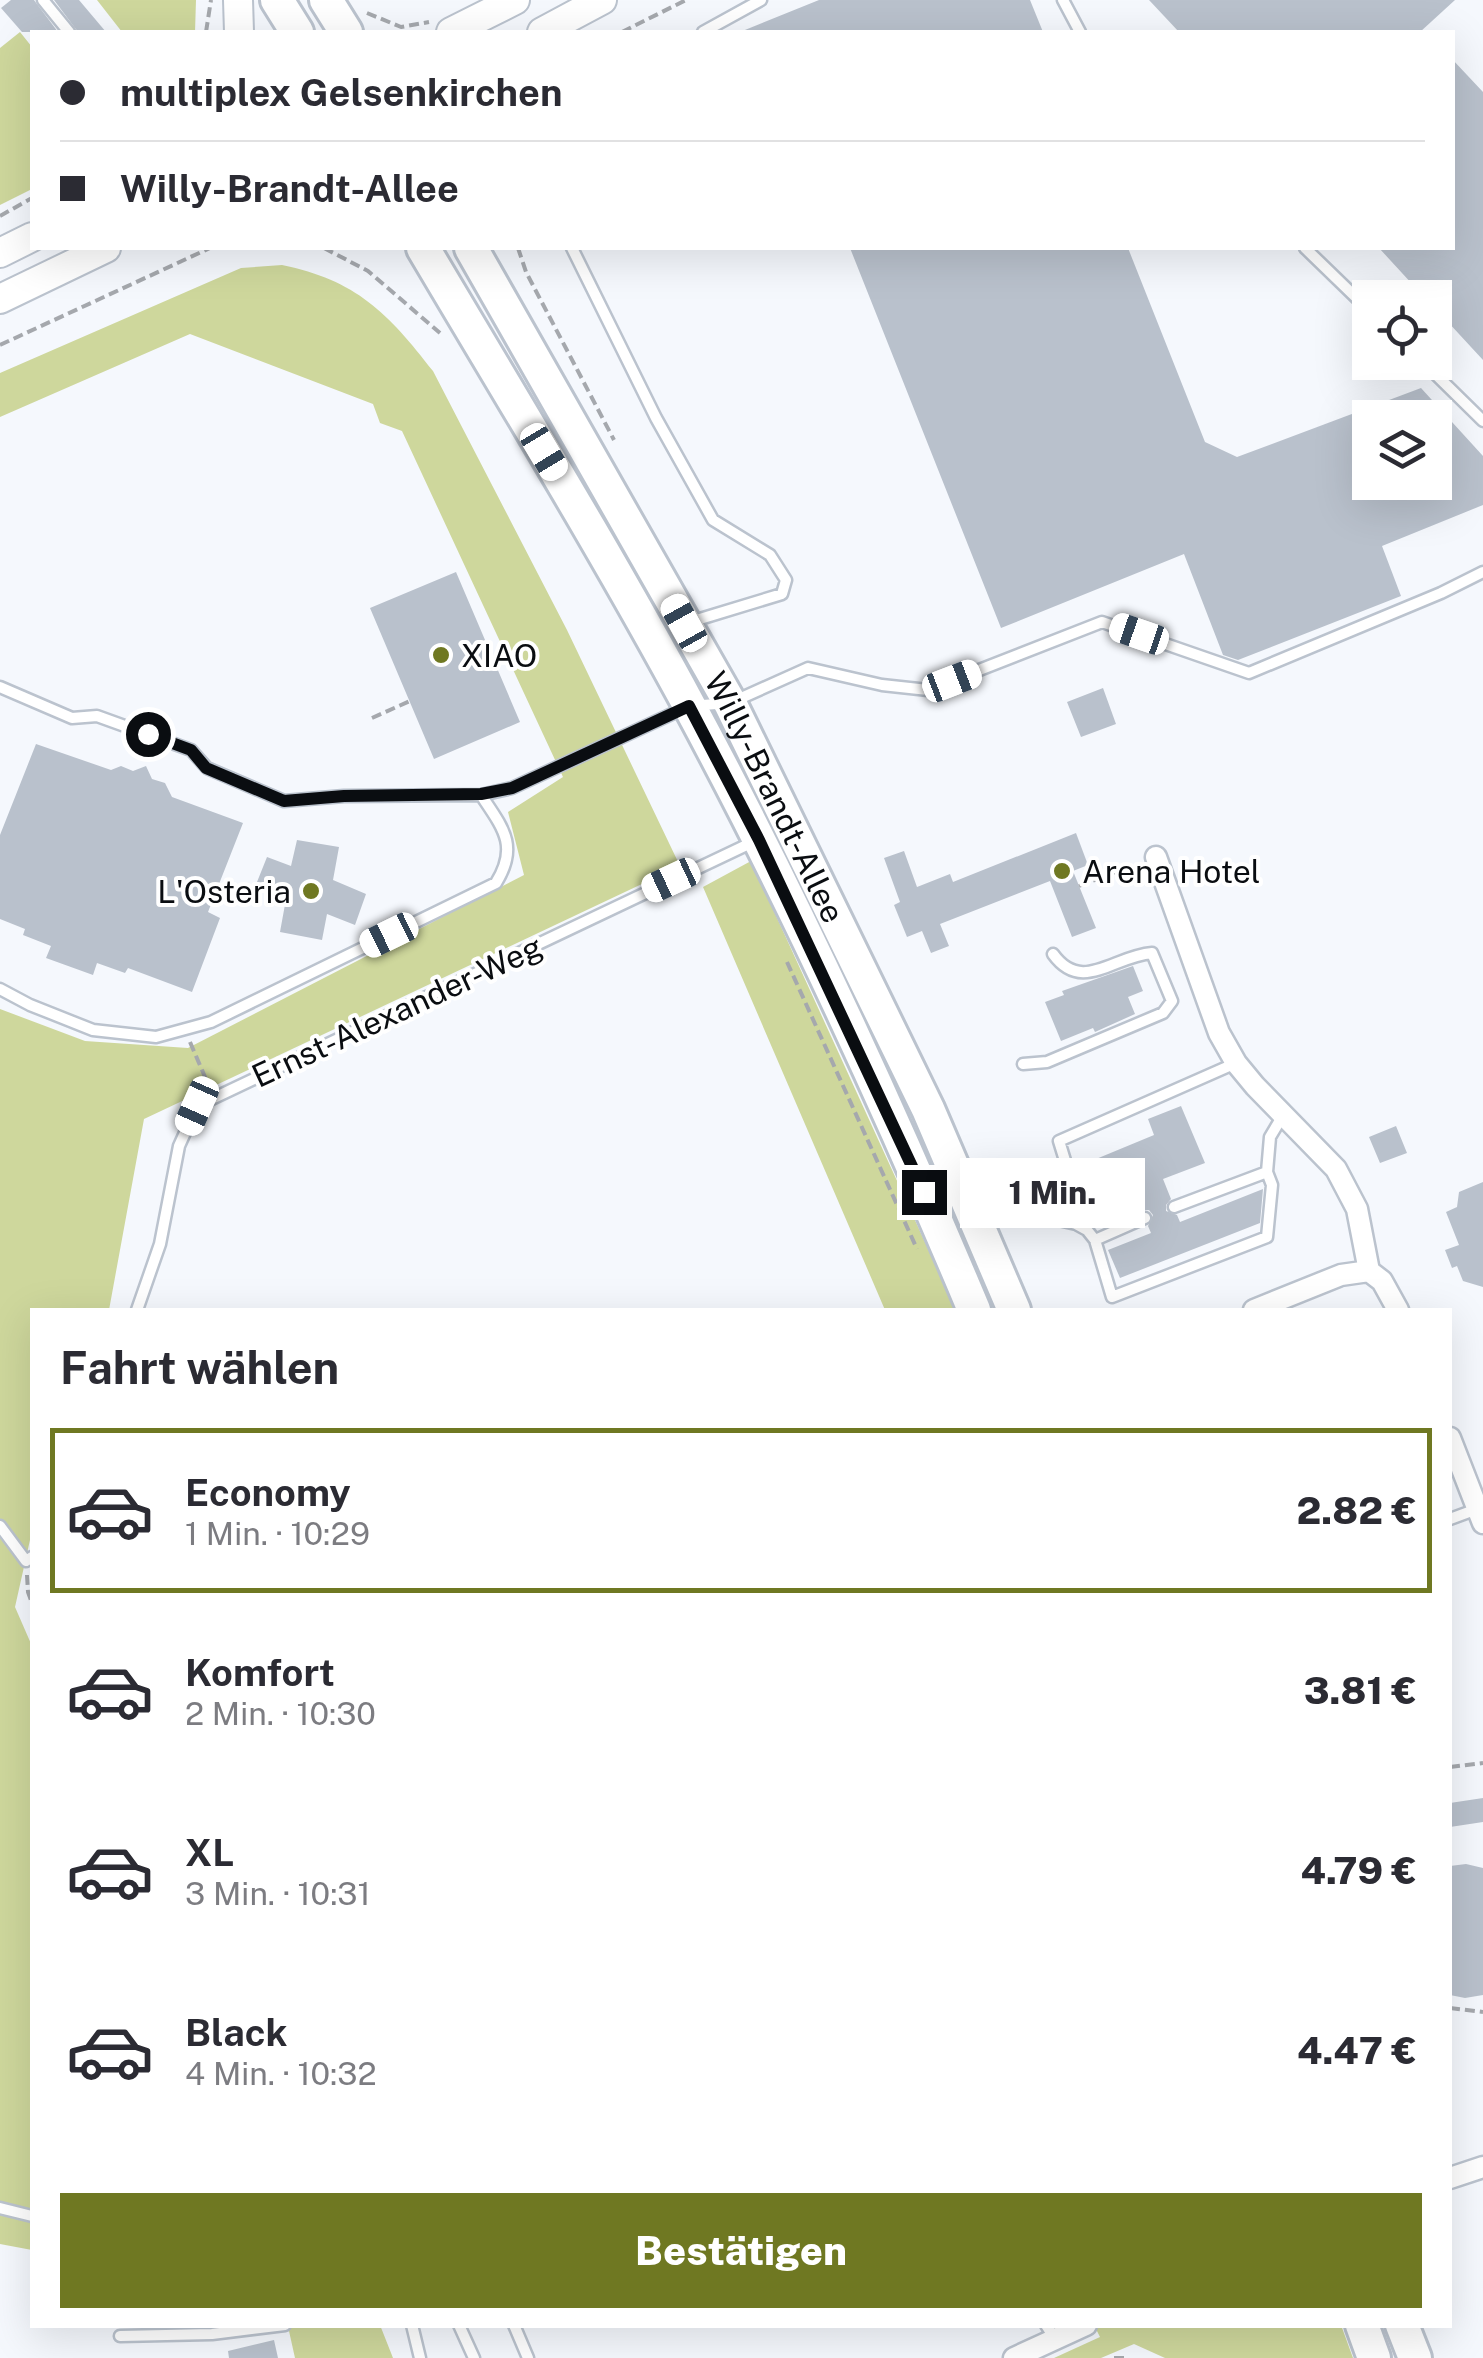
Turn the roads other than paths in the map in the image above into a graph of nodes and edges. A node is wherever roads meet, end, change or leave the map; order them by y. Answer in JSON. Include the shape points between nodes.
{"nodes":[{"id":1,"x":42,"y":0,"type":"edge"},
{"id":2,"x":238,"y":0,"type":"edge"},
{"id":3,"x":277,"y":0,"type":"edge"},
{"id":4,"x":326,"y":0,"type":"edge"},
{"id":5,"x":514,"y":0,"type":"edge"},
{"id":6,"x":602,"y":0,"type":"edge"},
{"id":7,"x":762,"y":0,"type":"edge"},
{"id":8,"x":1063,"y":0,"type":"edge"},
{"id":9,"x":359,"y":24,"type":"edge"},
{"id":10,"x":447,"y":24,"type":"edge"},
{"id":11,"x":67,"y":30,"type":"edge"},
{"id":12,"x":239,"y":30,"type":"edge"},
{"id":13,"x":296,"y":30,"type":"edge"},
{"id":14,"x":549,"y":30,"type":"edge"},
{"id":15,"x":707,"y":30,"type":"edge"},
{"id":16,"x":1079,"y":30,"type":"edge"},
{"id":17,"x":30,"y":238,"type":"edge"},
{"id":18,"x":102,"y":250,"type":"edge"},
{"id":19,"x":472,"y":250,"type":"edge"},
{"id":20,"x":488,"y":250,"type":"edge"},
{"id":21,"x":573,"y":250,"type":"edge"},
{"id":22,"x":1308,"y":250,"type":"edge"},
{"id":23,"x":421,"y":251,"type":"edge"},
{"id":24,"x":0,"y":253,"type":"edge"},
{"id":25,"x":493,"y":284,"type":"junction"},
{"id":26,"x":1352,"y":293,"type":"edge"},
{"id":27,"x":0,"y":299,"type":"edge"},
{"id":28,"x":1441,"y":380,"type":"edge"},
{"id":29,"x":1483,"y":421,"type":"edge"},
{"id":30,"x":1483,"y":572,"type":"edge"},
{"id":31,"x":684,"y":623,"type":"junction"},
{"id":32,"x":1,"y":690,"type":"edge"},
{"id":33,"x":730,"y":703,"type":"junction"},
{"id":34,"x":689,"y":706,"type":"junction"},
{"id":35,"x":481,"y":794,"type":"junction"},
{"id":36,"x":791,"y":826,"type":"junction"},
{"id":37,"x":759,"y":840,"type":"junction"},
{"id":38,"x":1156,"y":857,"type":"road end"},
{"id":39,"x":1053,"y":954,"type":"dead end"},
{"id":40,"x":0,"y":989,"type":"edge"},
{"id":41,"x":1236,"y":1062,"type":"junction"},
{"id":42,"x":1023,"y":1064,"type":"dead end"},
{"id":43,"x":1282,"y":1117,"type":"junction"},
{"id":44,"x":1266,"y":1172,"type":"junction"},
{"id":45,"x":966,"y":1199,"type":"junction"},
{"id":46,"x":1174,"y":1207,"type":"dead end"},
{"id":47,"x":1145,"y":1218,"type":"dead end"},
{"id":48,"x":1076,"y":1224,"type":"junction"},
{"id":49,"x":1095,"y":1240,"type":"junction"},
{"id":50,"x":1370,"y":1271,"type":"junction"},
{"id":51,"x":137,"y":1308,"type":"edge"},
{"id":52,"x":973,"y":1308,"type":"edge"},
{"id":53,"x":1013,"y":1308,"type":"edge"},
{"id":54,"x":1259,"y":1308,"type":"edge"},
{"id":55,"x":1397,"y":1308,"type":"edge"},
{"id":56,"x":1452,"y":1443,"type":"edge"},
{"id":57,"x":1480,"y":1516,"type":"edge"},
{"id":58,"x":1452,"y":1519,"type":"edge"},
{"id":59,"x":0,"y":1526,"type":"edge"},
{"id":60,"x":29,"y":1559,"type":"edge"},
{"id":61,"x":1483,"y":2167,"type":"edge"},
{"id":62,"x":1452,"y":2177,"type":"edge"},
{"id":63,"x":0,"y":2208,"type":"edge"},
{"id":64,"x":30,"y":2216,"type":"edge"},
{"id":65,"x":221,"y":2328,"type":"edge"},
{"id":66,"x":261,"y":2328,"type":"edge"},
{"id":67,"x":413,"y":2328,"type":"edge"},
{"id":68,"x":460,"y":2328,"type":"edge"},
{"id":69,"x":515,"y":2328,"type":"edge"},
{"id":70,"x":1363,"y":2328,"type":"edge"},
{"id":71,"x":1403,"y":2328,"type":"edge"},
{"id":72,"x":1050,"y":2332,"type":"edge"},
{"id":73,"x":212,"y":2334,"type":"junction"},
{"id":74,"x":120,"y":2336,"type":"dead end"},
{"id":75,"x":420,"y":2358,"type":"edge"},
{"id":76,"x":474,"y":2358,"type":"edge"},
{"id":77,"x":528,"y":2358,"type":"edge"},
{"id":78,"x":1014,"y":2358,"type":"edge"},
{"id":79,"x":1374,"y":2358,"type":"edge"},
{"id":80,"x":1415,"y":2358,"type":"edge"}],
"edges":[{"from":1,"to":11,"type":"lane"},
{"from":2,"to":12,"type":"main road"},
{"from":3,"to":13,"type":"main road"},
{"from":4,"to":9,"type":"main road"},
{"from":5,"to":10,"type":"main road"},
{"from":6,"to":14,"type":"main road"},
{"from":7,"to":15,"type":"lane"},
{"from":8,"to":16,"type":"lane"},
{"from":17,"to":24,"type":"main road"},
{"from":18,"to":27,"type":"main road"},
{"from":19,"to":25,"type":"main road","name":"Willy-Brandt-Allee"},
{"from":20,"to":25,"type":"main road"},
{"from":21,"to":31,"type":"lane","via":[[713,520],[770,556],[786,580],[782,594]]},
{"from":22,"to":26,"type":"lane"},
{"from":23,"to":34,"type":"main road","name":"Willy-Brandt-Allee"},
{"from":25,"to":31,"type":"main road","name":"Willy-Brandt-Allee"},
{"from":28,"to":29,"type":"lane"},
{"from":30,"to":33,"type":"lane","via":[[1249,672],[1102,622],[928,690],[808,668]]},
{"from":31,"to":33,"type":"main road","name":"Willy-Brandt-Allee"},
{"from":32,"to":35,"type":"lane","via":[[72,718],[97,716],[191,750],[206,768],[284,801]]},
{"from":33,"to":34,"type":"lane"},
{"from":33,"to":36,"type":"main road","name":"Willy-Brandt-Allee"},
{"from":34,"to":35,"type":"lane","via":[[512,788]]},
{"from":34,"to":37,"type":"main road","name":"Willy-Brandt-Allee"},
{"from":35,"to":40,"type":"lane","via":[[504,829],[508,863],[496,884],[211,1022],[156,1036],[93,1030]]},
{"from":36,"to":37,"type":"lane","name":"Ernst-Alexander-Weg"},
{"from":36,"to":45,"type":"main road","name":"Willy-Brandt-Allee"},
{"from":37,"to":51,"type":"lane","name":"Ernst-Alexander-Weg","via":[[197,1106],[179,1146],[160,1244]]},
{"from":37,"to":52,"type":"main road","name":"Willy-Brandt-Allee"},
{"from":38,"to":41,"type":"street"},
{"from":39,"to":42,"type":"lane","via":[[1064,969],[1084,975],[1152,953],[1172,1000],[1163,1013],[1047,1062]]},
{"from":41,"to":43,"type":"street"},
{"from":41,"to":48,"type":"lane","via":[[1060,1141]]},
{"from":43,"to":44,"type":"lane","via":[[1270,1136]]},
{"from":43,"to":50,"type":"street","via":[[1336,1170],[1357,1209]]},
{"from":44,"to":46,"type":"lane"},
{"from":44,"to":49,"type":"lane","via":[[1272,1185],[1267,1237],[1112,1296]]},
{"from":45,"to":48,"type":"lane","via":[[992,1196],[1019,1211]]},
{"from":45,"to":53,"type":"main road","name":"Willy-Brandt-Allee"},
{"from":47,"to":49,"type":"lane"},
{"from":48,"to":49,"type":"lane"},
{"from":50,"to":54,"type":"street","via":[[1340,1275]]},
{"from":50,"to":55,"type":"street"},
{"from":56,"to":57,"type":"street"},
{"from":57,"to":58,"type":"lane"},
{"from":59,"to":60,"type":"lane"},
{"from":61,"to":62,"type":"street"},
{"from":63,"to":64,"type":"lane"},
{"from":65,"to":73,"type":"lane"},
{"from":66,"to":73,"type":"lane"},
{"from":67,"to":75,"type":"lane"},
{"from":68,"to":76,"type":"lane"},
{"from":69,"to":77,"type":"lane"},
{"from":70,"to":79,"type":"main road"},
{"from":71,"to":80,"type":"main road"},
{"from":72,"to":78,"type":"street"},
{"from":73,"to":74,"type":"lane"}]}
